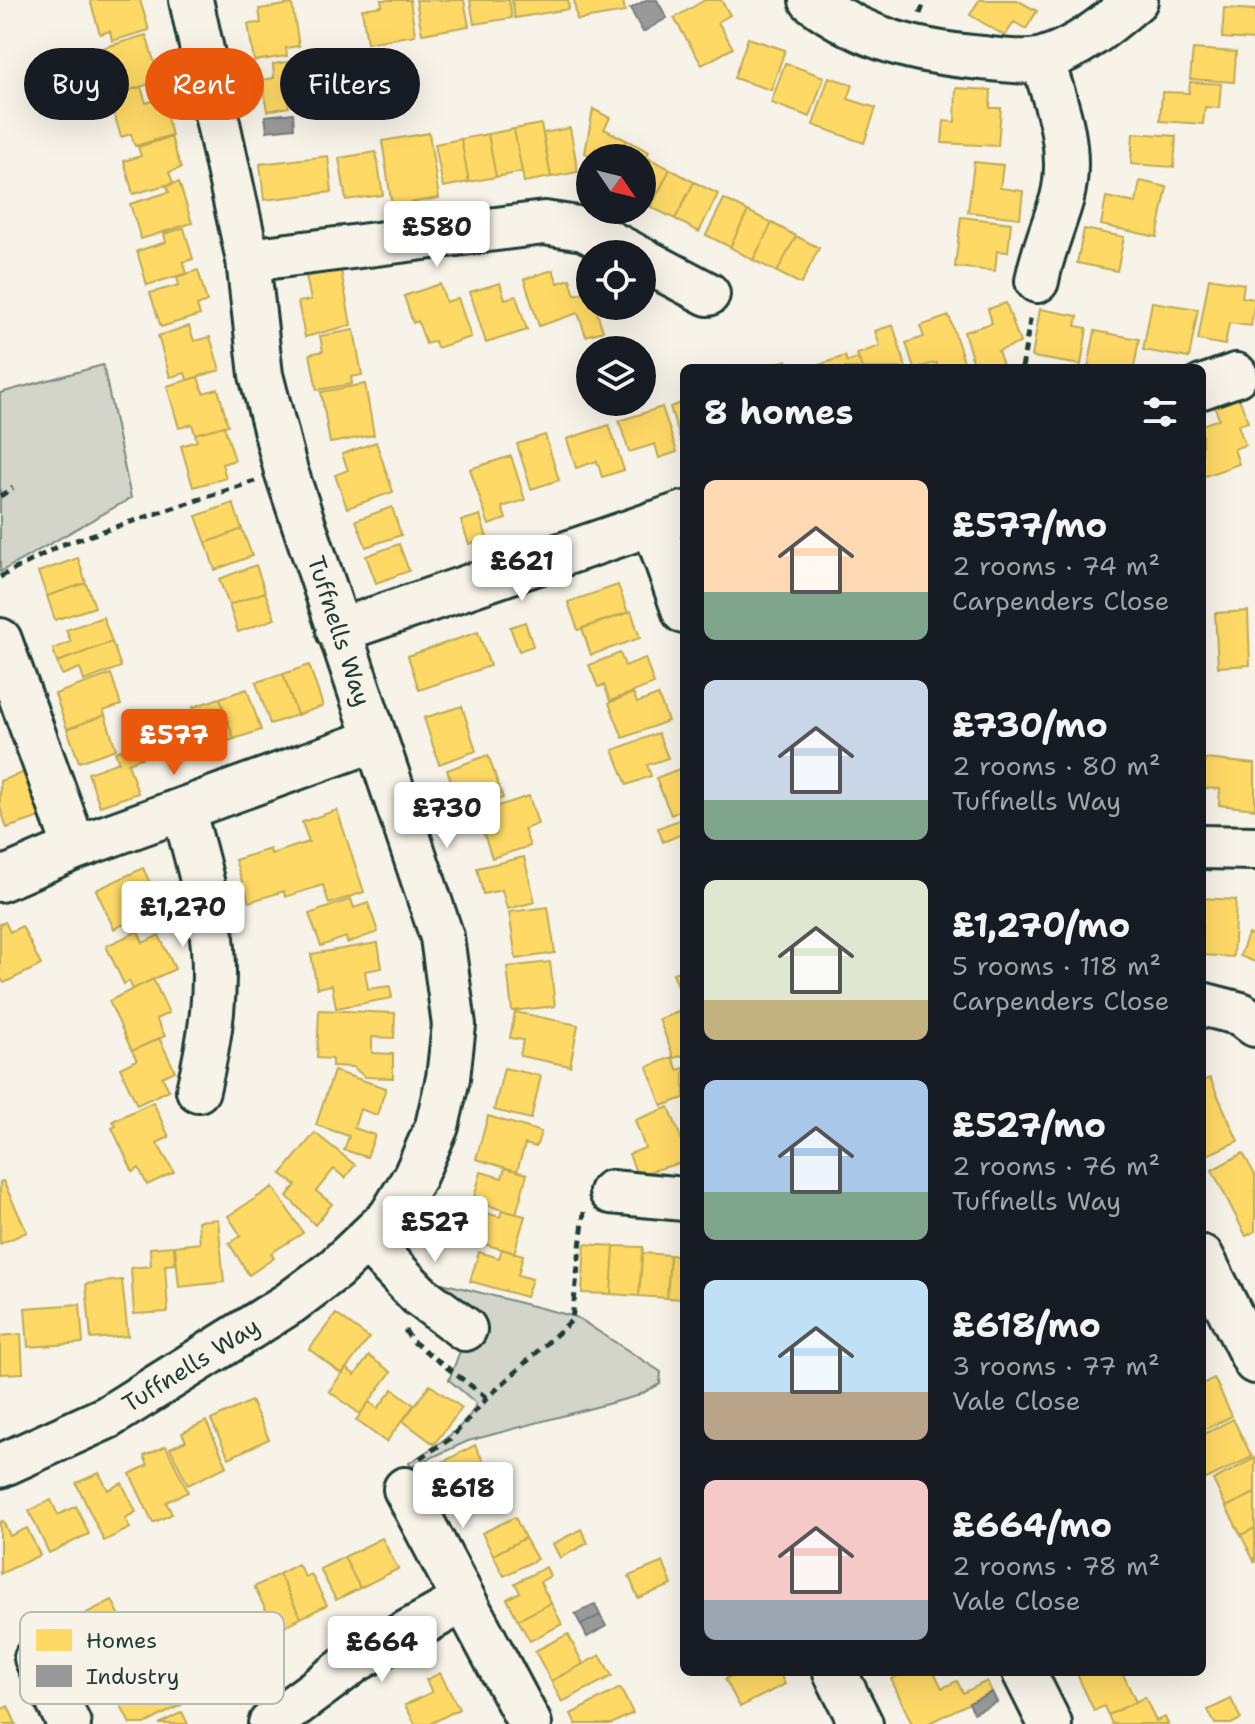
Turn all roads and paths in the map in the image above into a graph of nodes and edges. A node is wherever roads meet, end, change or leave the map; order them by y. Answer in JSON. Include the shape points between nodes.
{"nodes":[{"id":1,"x":191,"y":0,"type":"edge"},
{"id":2,"x":811,"y":0,"type":"edge"},
{"id":3,"x":1136,"y":0,"type":"edge"},
{"id":4,"x":1042,"y":60,"type":"junction"},
{"id":5,"x":605,"y":240,"type":"edge"},
{"id":6,"x":248,"y":260,"type":"junction"},
{"id":7,"x":656,"y":266,"type":"edge"},
{"id":8,"x":1037,"y":281,"type":"joint"},
{"id":9,"x":708,"y":294,"type":"dead end"},
{"id":10,"x":1023,"y":364,"type":"edge"},
{"id":11,"x":286,"y":471,"type":"junction"},
{"id":12,"x":13,"y":488,"type":"dead end"},
{"id":13,"x":0,"y":496,"type":"edge"},
{"id":14,"x":669,"y":518,"type":"edge"},
{"id":15,"x":0,"y":577,"type":"edge"},
{"id":16,"x":680,"y":587,"type":"edge"},
{"id":17,"x":338,"y":631,"type":"junction"},
{"id":18,"x":0,"y":640,"type":"edge"},
{"id":19,"x":375,"y":740,"type":"junction"},
{"id":20,"x":183,"y":809,"type":"junction"},
{"id":21,"x":1206,"y":847,"type":"edge"},
{"id":22,"x":75,"y":848,"type":"junction"},
{"id":23,"x":1255,"y":848,"type":"edge"},
{"id":24,"x":0,"y":880,"type":"edge"},
{"id":25,"x":1206,"y":1005,"type":"edge"},
{"id":26,"x":1255,"y":1025,"type":"edge"},
{"id":27,"x":198,"y":1090,"type":"dead end"},
{"id":28,"x":611,"y":1192,"type":"joint"},
{"id":29,"x":680,"y":1199,"type":"edge"},
{"id":30,"x":367,"y":1241,"type":"junction"},
{"id":31,"x":1206,"y":1265,"type":"edge"},
{"id":32,"x":465,"y":1329,"type":"dead end"},
{"id":33,"x":1255,"y":1362,"type":"edge"},
{"id":34,"x":0,"y":1466,"type":"edge"},
{"id":35,"x":405,"y":1489,"type":"joint"},
{"id":36,"x":463,"y":1601,"type":"junction"},
{"id":37,"x":837,"y":1676,"type":"edge"},
{"id":38,"x":1026,"y":1676,"type":"edge"},
{"id":39,"x":59,"y":1704,"type":"edge"},
{"id":40,"x":69,"y":1724,"type":"edge"},
{"id":41,"x":270,"y":1724,"type":"edge"},
{"id":42,"x":530,"y":1724,"type":"edge"},
{"id":43,"x":861,"y":1724,"type":"edge"},
{"id":44,"x":1050,"y":1724,"type":"edge"}],
"edges":[{"from":1,"to":6,"type":"street","name":"Tuffnells Way"},
{"from":2,"to":4,"type":"street","via":[[866,35],[907,49]]},
{"from":3,"to":4,"type":"street","via":[[1087,38]]},
{"from":4,"to":8,"type":"street","via":[[1067,154],[1062,197]]},
{"from":5,"to":6,"type":"street","via":[[584,229],[544,223]]},
{"from":6,"to":11,"type":"street","name":"Tuffnells Way","via":[[261,375]]},
{"from":7,"to":9,"type":"street"},
{"from":8,"to":10,"type":"path"},
{"from":11,"to":15,"type":"path","via":[[61,545]]},
{"from":11,"to":17,"type":"street","name":"Tuffnells Way"},
{"from":12,"to":13,"type":"path"},
{"from":14,"to":16,"type":"street"},
{"from":14,"to":17,"type":"street"},
{"from":17,"to":19,"type":"street","name":"Tuffnells Way"},
{"from":18,"to":22,"type":"street"},
{"from":19,"to":20,"type":"street"},
{"from":19,"to":30,"type":"street","name":"Tuffnells Way","via":[[442,937],[454,1025],[437,1126],[415,1176],[390,1217]]},
{"from":20,"to":22,"type":"street"},
{"from":20,"to":27,"type":"street","via":[[216,944],[216,998]]},
{"from":21,"to":23,"type":"street"},
{"from":22,"to":24,"type":"street"},
{"from":25,"to":26,"type":"street","via":[[1241,1014]]},
{"from":28,"to":29,"type":"street"},
{"from":28,"to":35,"type":"path","via":[[602,1208],[584,1209],[572,1320],[450,1439],[409,1466]]},
{"from":30,"to":32,"type":"street","via":[[419,1295]]},
{"from":30,"to":34,"type":"street","name":"Tuffnells Way","via":[[290,1303],[108,1417]]},
{"from":31,"to":33,"type":"street"},
{"from":35,"to":36,"type":"street"},
{"from":36,"to":41,"type":"street","via":[[355,1661]]},
{"from":36,"to":42,"type":"street"},
{"from":37,"to":43,"type":"street"},
{"from":38,"to":44,"type":"street"},
{"from":39,"to":40,"type":"street"}]}
